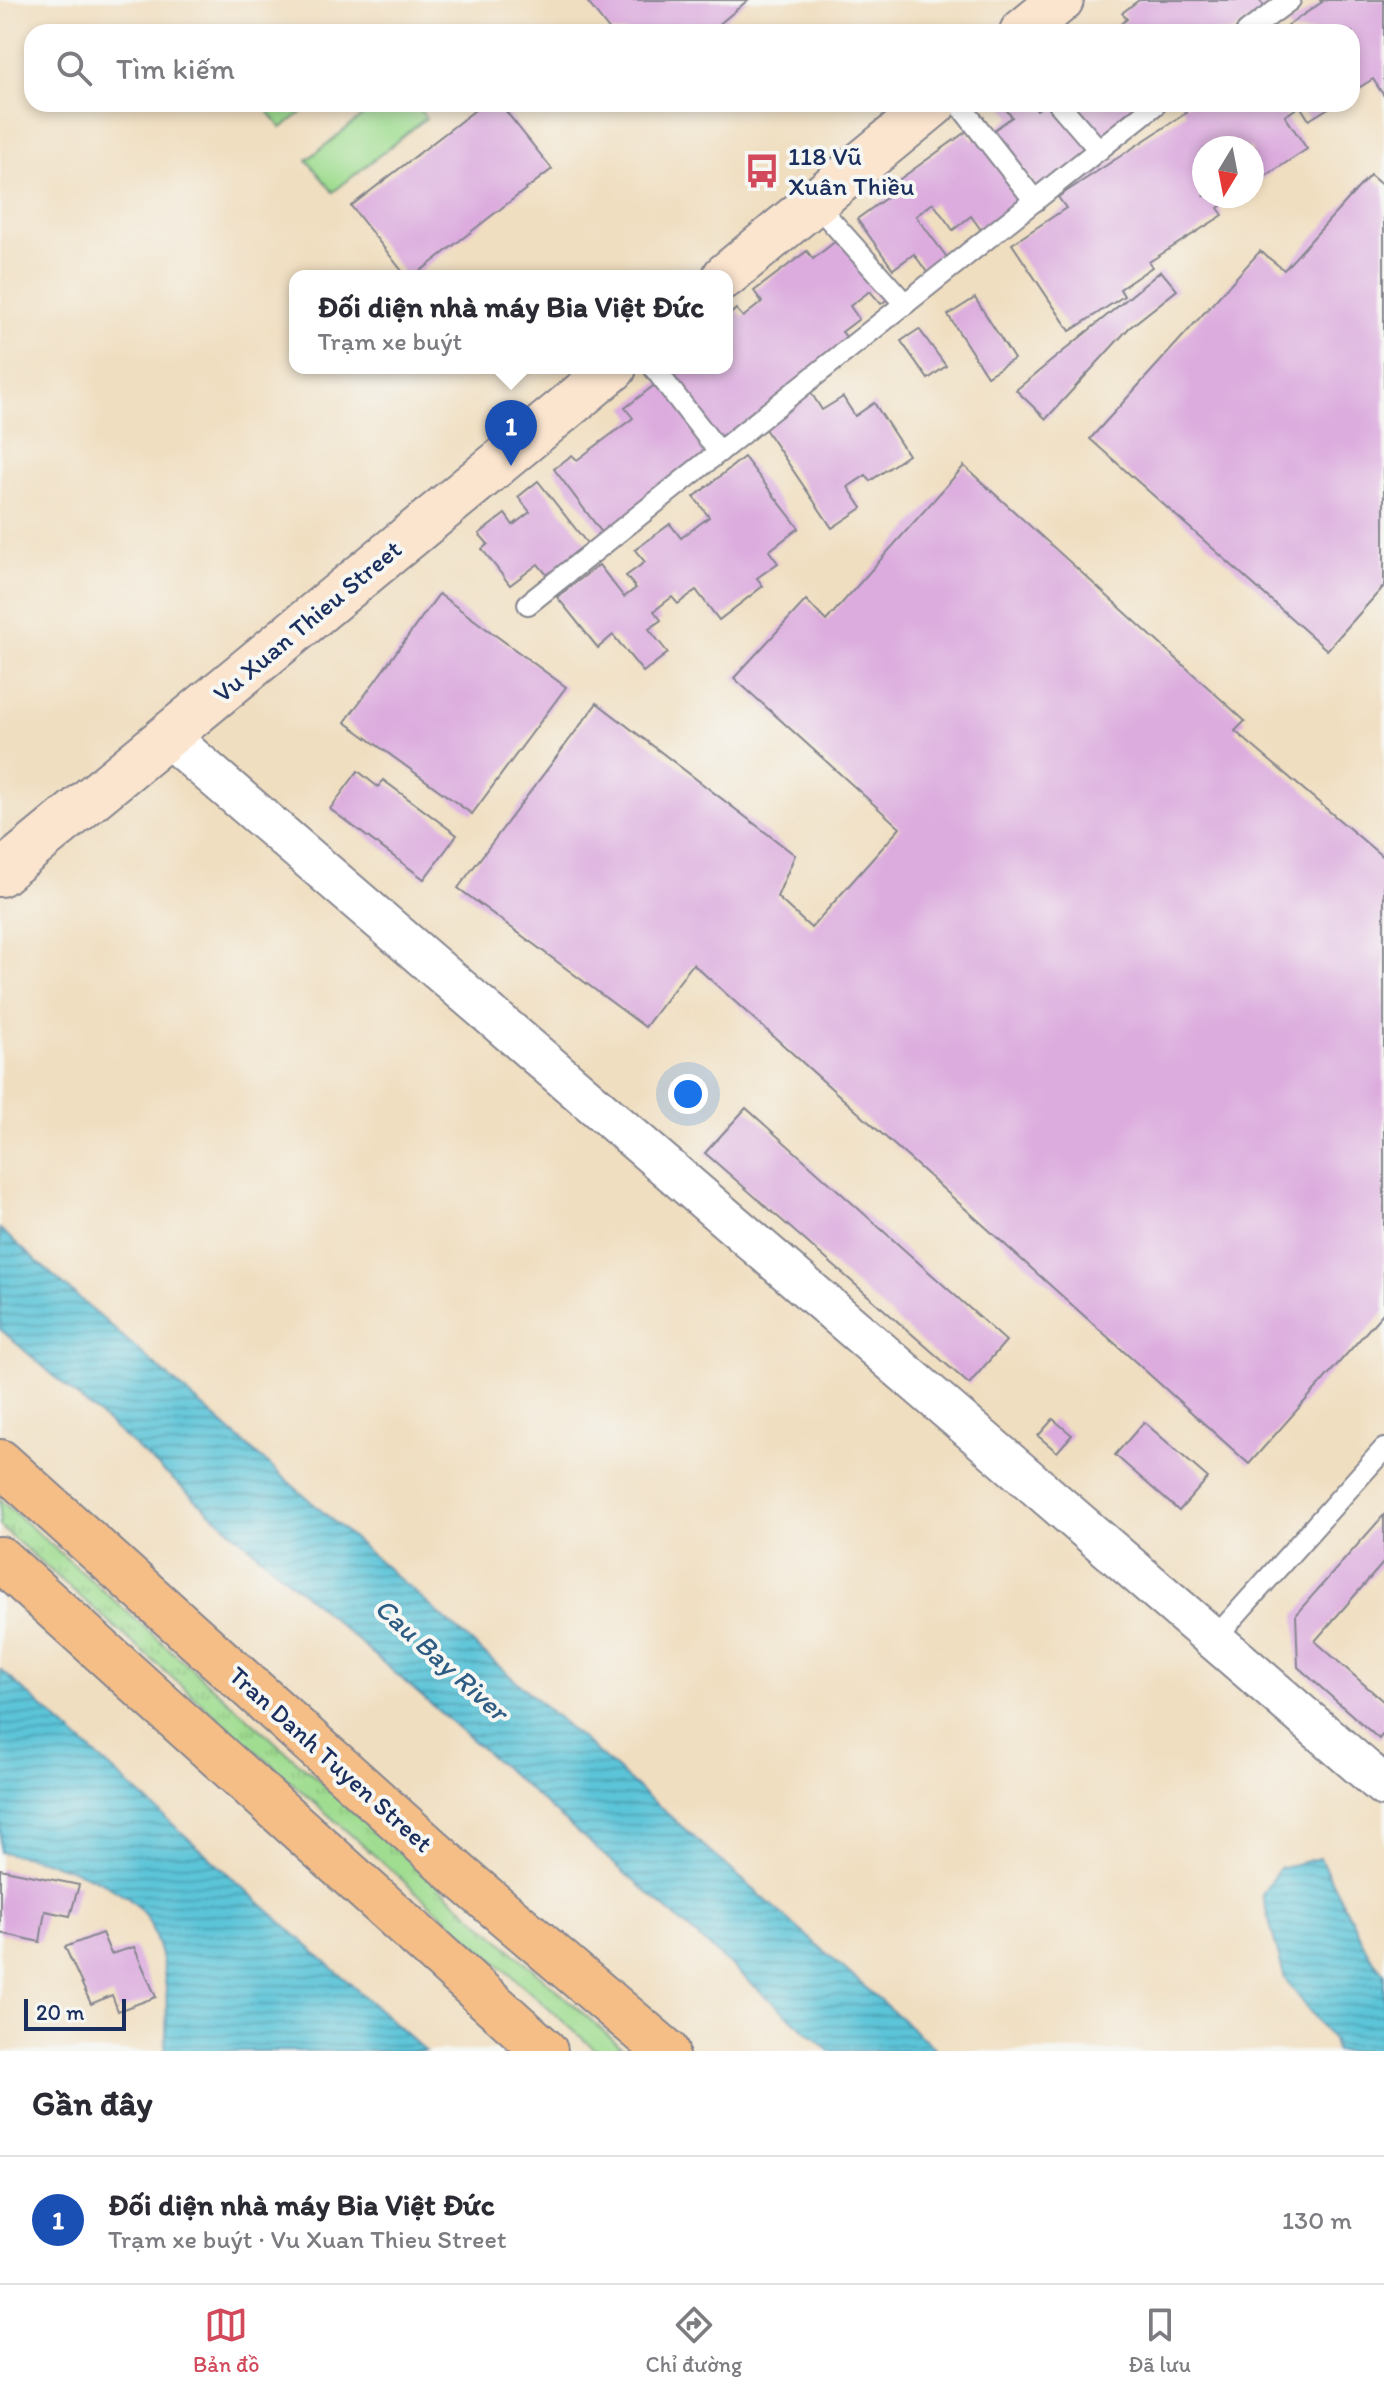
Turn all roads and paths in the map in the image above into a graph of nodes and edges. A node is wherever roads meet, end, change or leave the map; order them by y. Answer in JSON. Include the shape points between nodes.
{"nodes":[{"id":1,"x":1061,"y":0,"type":"edge"},
{"id":2,"x":1280,"y":3,"type":"edge"},
{"id":3,"x":1032,"y":24,"type":"edge"},
{"id":4,"x":1256,"y":24,"type":"edge"},
{"id":5,"x":924,"y":112,"type":"edge"},
{"id":6,"x":965,"y":112,"type":"edge"},
{"id":7,"x":1066,"y":112,"type":"edge"},
{"id":8,"x":1146,"y":112,"type":"edge"},
{"id":9,"x":1099,"y":150,"type":"junction"},
{"id":10,"x":1035,"y":201,"type":"junction"},
{"id":11,"x":815,"y":203,"type":"junction"},
{"id":12,"x":732,"y":270,"type":"edge"},
{"id":13,"x":905,"y":304,"type":"junction"},
{"id":14,"x":607,"y":374,"type":"edge"},
{"id":15,"x":659,"y":374,"type":"edge"},
{"id":16,"x":719,"y":452,"type":"junction"},
{"id":17,"x":528,"y":604,"type":"dead end"},
{"id":18,"x":167,"y":736,"type":"junction"},
{"id":19,"x":0,"y":874,"type":"edge"},
{"id":20,"x":1384,"y":1449,"type":"edge"},
{"id":21,"x":0,"y":1462,"type":"edge"},
{"id":22,"x":0,"y":1559,"type":"edge"},
{"id":23,"x":1214,"y":1639,"type":"junction"},
{"id":24,"x":1384,"y":1786,"type":"edge"},
{"id":25,"x":545,"y":2051,"type":"edge"},
{"id":26,"x":666,"y":2051,"type":"edge"}],
"edges":[{"from":1,"to":3,"type":"main road"},
{"from":2,"to":4,"type":"lane"},
{"from":5,"to":11,"type":"main road"},
{"from":6,"to":10,"type":"lane"},
{"from":7,"to":9,"type":"lane"},
{"from":8,"to":9,"type":"lane"},
{"from":9,"to":10,"type":"lane"},
{"from":10,"to":13,"type":"lane"},
{"from":11,"to":12,"type":"main road"},
{"from":11,"to":13,"type":"lane"},
{"from":13,"to":16,"type":"lane"},
{"from":14,"to":18,"type":"main road","name":"Vu Xuan Thieu Street"},
{"from":15,"to":16,"type":"lane"},
{"from":16,"to":17,"type":"lane"},
{"from":18,"to":19,"type":"main road","name":"Vu Xuan Thieu Street"},
{"from":18,"to":23,"type":"street"},
{"from":20,"to":23,"type":"lane"},
{"from":21,"to":26,"type":"main road","name":"Tran Danh Tuyen Street","via":[[460,1876]]},
{"from":22,"to":25,"type":"main road"},
{"from":23,"to":24,"type":"street"}]}
